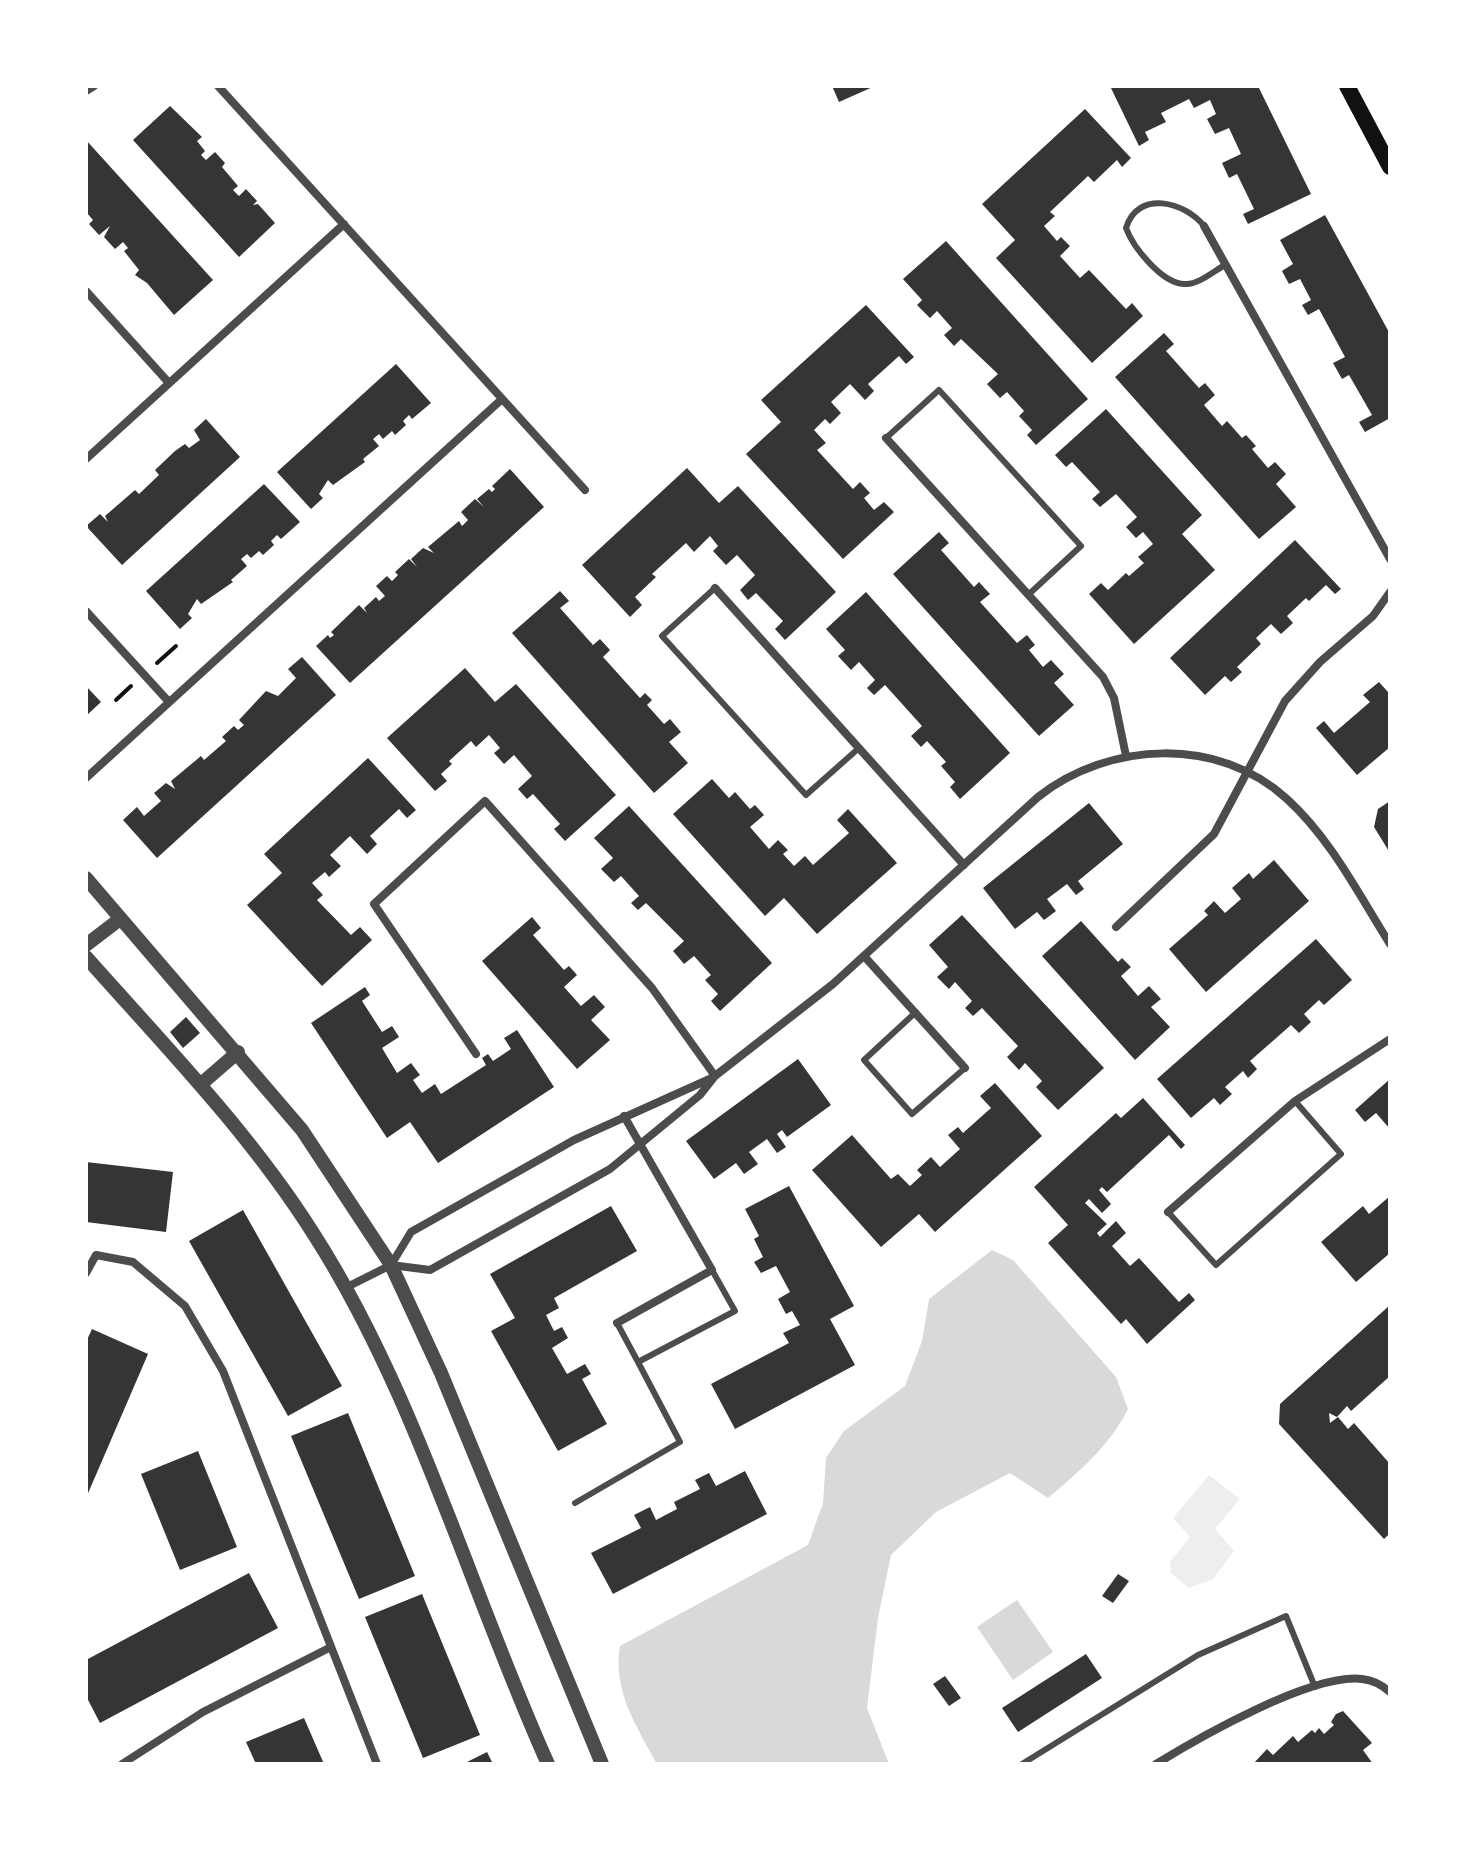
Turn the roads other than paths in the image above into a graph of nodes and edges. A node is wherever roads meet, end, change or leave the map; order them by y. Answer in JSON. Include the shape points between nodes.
{"nodes":[{"id":1,"x":94,"y":86,"type":"edge"},
{"id":2,"x":218,"y":86,"type":"edge"},
{"id":3,"x":1347,"y":86,"type":"edge"},
{"id":4,"x":86,"y":91,"type":"edge"},
{"id":5,"x":1390,"y":167,"type":"edge"},
{"id":6,"x":344,"y":224,"type":"junction"},
{"id":7,"x":1204,"y":226,"type":"joint"},
{"id":8,"x":1225,"y":265,"type":"junction"},
{"id":9,"x":86,"y":291,"type":"edge"},
{"id":10,"x":169,"y":383,"type":"junction"},
{"id":11,"x":502,"y":399,"type":"junction"},
{"id":12,"x":886,"y":438,"type":"joint"},
{"id":13,"x":86,"y":459,"type":"edge"},
{"id":14,"x":585,"y":490,"type":"dead end"},
{"id":15,"x":1390,"y":559,"type":"edge"},
{"id":16,"x":715,"y":588,"type":"joint"},
{"id":17,"x":1390,"y":592,"type":"edge"},
{"id":18,"x":1028,"y":595,"type":"junction"},
{"id":19,"x":86,"y":611,"type":"edge"},
{"id":20,"x":169,"y":702,"type":"junction"},
{"id":21,"x":859,"y":748,"type":"junction"},
{"id":22,"x":1126,"y":756,"type":"junction"},
{"id":23,"x":1246,"y":773,"type":"junction"},
{"id":24,"x":86,"y":778,"type":"edge"},
{"id":25,"x":964,"y":865,"type":"junction"},
{"id":26,"x":86,"y":878,"type":"edge"},
{"id":27,"x":120,"y":919,"type":"junction"},
{"id":28,"x":1116,"y":927,"type":"dead end"},
{"id":29,"x":1390,"y":944,"type":"edge"},
{"id":30,"x":86,"y":945,"type":"edge"},
{"id":31,"x":864,"y":956,"type":"junction"},
{"id":32,"x":86,"y":957,"type":"edge"},
{"id":33,"x":916,"y":1012,"type":"junction"},
{"id":34,"x":1390,"y":1039,"type":"edge"},
{"id":35,"x":238,"y":1052,"type":"junction"},
{"id":36,"x":476,"y":1054,"type":"dead end"},
{"id":37,"x":965,"y":1068,"type":"joint"},
{"id":38,"x":715,"y":1076,"type":"junction"},
{"id":39,"x":200,"y":1085,"type":"junction"},
{"id":40,"x":1295,"y":1101,"type":"junction"},
{"id":41,"x":624,"y":1116,"type":"junction"},
{"id":42,"x":640,"y":1144,"type":"junction"},
{"id":43,"x":1168,"y":1212,"type":"joint"},
{"id":44,"x":391,"y":1265,"type":"junction"},
{"id":45,"x":712,"y":1270,"type":"junction"},
{"id":46,"x":86,"y":1273,"type":"edge"},
{"id":47,"x":345,"y":1288,"type":"junction"},
{"id":48,"x":617,"y":1323,"type":"joint"},
{"id":49,"x":638,"y":1362,"type":"junction"},
{"id":50,"x":575,"y":1503,"type":"dead end"},
{"id":51,"x":331,"y":1647,"type":"junction"},
{"id":52,"x":1315,"y":1687,"type":"junction"},
{"id":53,"x":1390,"y":1692,"type":"edge"},
{"id":54,"x":122,"y":1764,"type":"edge"},
{"id":55,"x":377,"y":1764,"type":"edge"},
{"id":56,"x":548,"y":1764,"type":"edge"},
{"id":57,"x":602,"y":1764,"type":"edge"},
{"id":58,"x":1022,"y":1764,"type":"edge"},
{"id":59,"x":1156,"y":1764,"type":"edge"}],
"edges":[{"from":1,"to":4,"type":"street"},
{"from":2,"to":6,"type":"street"},
{"from":3,"to":5,"type":"main road"},
{"from":6,"to":10,"type":"street"},
{"from":6,"to":11,"type":"street"},
{"from":7,"to":8,"type":"street"},
{"from":7,"to":8,"type":"lane","via":[[1189,210],[1169,202],[1139,210],[1126,228],[1155,266],[1176,282],[1192,283]]},
{"from":8,"to":15,"type":"street"},
{"from":9,"to":10,"type":"street"},
{"from":10,"to":13,"type":"street"},
{"from":11,"to":14,"type":"street"},
{"from":11,"to":20,"type":"street"},
{"from":12,"to":18,"type":"street"},
{"from":12,"to":18,"type":"lane","via":[[939,390],[1081,546]]},
{"from":16,"to":21,"type":"street"},
{"from":16,"to":21,"type":"lane","via":[[662,636],[806,795]]},
{"from":17,"to":23,"type":"street","via":[[1373,616],[1291,693]]},
{"from":18,"to":22,"type":"street","via":[[1107,682]]},
{"from":19,"to":20,"type":"street"},
{"from":20,"to":24,"type":"street"},
{"from":21,"to":25,"type":"street"},
{"from":22,"to":23,"type":"street","via":[[1187,754]]},
{"from":22,"to":25,"type":"street","via":[[1056,783]]},
{"from":23,"to":28,"type":"street","via":[[1214,834]]},
{"from":23,"to":29,"type":"street","via":[[1281,794],[1313,827]]},
{"from":25,"to":31,"type":"street"},
{"from":26,"to":27,"type":"street"},
{"from":27,"to":30,"type":"street"},
{"from":27,"to":35,"type":"street"},
{"from":31,"to":33,"type":"street"},
{"from":31,"to":38,"type":"street"},
{"from":32,"to":39,"type":"street"},
{"from":33,"to":37,"type":"street"},
{"from":33,"to":37,"type":"lane","via":[[864,1060],[873,1071],[912,1114]]},
{"from":34,"to":40,"type":"street"},
{"from":35,"to":39,"type":"street"},
{"from":35,"to":44,"type":"street","via":[[310,1140]]},
{"from":36,"to":38,"type":"street","via":[[374,904],[485,801],[644,979]]},
{"from":38,"to":41,"type":"street"},
{"from":38,"to":42,"type":"street","via":[[700,1095]]},
{"from":39,"to":47,"type":"street","via":[[253,1146]]},
{"from":40,"to":43,"type":"street"},
{"from":40,"to":43,"type":"lane","via":[[1341,1154],[1216,1265]]},
{"from":41,"to":42,"type":"street"},
{"from":41,"to":44,"type":"street","via":[[411,1232]]},
{"from":42,"to":44,"type":"street","via":[[610,1169],[430,1270]]},
{"from":42,"to":45,"type":"street"},
{"from":44,"to":47,"type":"street"},
{"from":44,"to":57,"type":"street"},
{"from":45,"to":48,"type":"street"},
{"from":45,"to":49,"type":"lane","via":[[735,1311]]},
{"from":46,"to":51,"type":"street","via":[[96,1255],[133,1262],[185,1306],[223,1371]]},
{"from":47,"to":56,"type":"street","via":[[388,1375]]},
{"from":48,"to":49,"type":"lane"},
{"from":49,"to":50,"type":"lane","via":[[680,1442]]},
{"from":51,"to":54,"type":"street","via":[[203,1712]]},
{"from":51,"to":55,"type":"street"},
{"from":52,"to":53,"type":"street","via":[[1367,1680]]},
{"from":52,"to":58,"type":"lane","via":[[1286,1616],[1198,1655]]},
{"from":52,"to":59,"type":"street","via":[[1237,1720]]}]}
